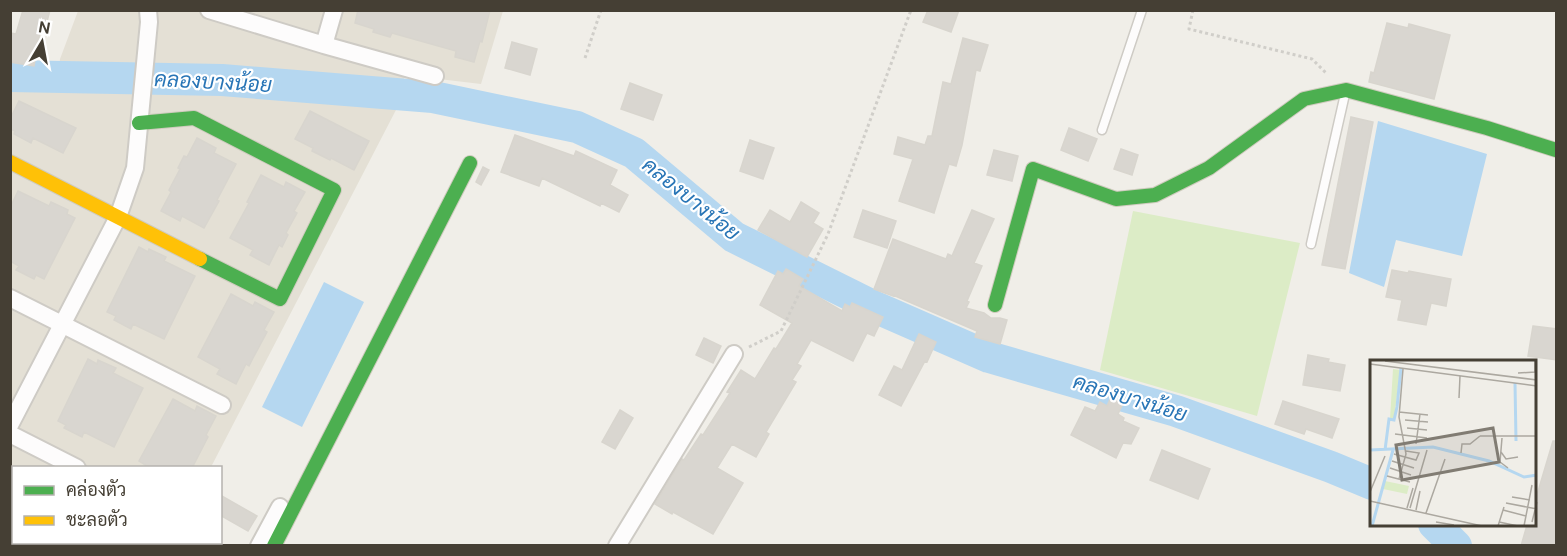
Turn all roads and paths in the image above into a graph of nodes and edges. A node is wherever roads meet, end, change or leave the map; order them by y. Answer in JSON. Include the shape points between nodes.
{"nodes":[{"id":1,"x":208,"y":10,"type":"edge"},
{"id":2,"x":334,"y":10,"type":"edge"},
{"id":3,"x":601,"y":10,"type":"edge"},
{"id":4,"x":911,"y":10,"type":"edge"},
{"id":5,"x":1142,"y":10,"type":"edge"},
{"id":6,"x":1193,"y":10,"type":"edge"},
{"id":7,"x":149,"y":16,"type":"edge"},
{"id":8,"x":324,"y":45,"type":"junction"},
{"id":9,"x":585,"y":58,"type":"dead end"},
{"id":10,"x":435,"y":76,"type":"dead end"},
{"id":11,"x":1346,"y":90,"type":"junction"},
{"id":12,"x":139,"y":123,"type":"junction"},
{"id":13,"x":1102,"y":130,"type":"dead end"},
{"id":14,"x":1557,"y":150,"type":"edge"},
{"id":15,"x":10,"y":162,"type":"edge"},
{"id":16,"x":470,"y":163,"type":"dead end"},
{"id":17,"x":118,"y":217,"type":"junction"},
{"id":18,"x":1311,"y":244,"type":"dead end"},
{"id":19,"x":10,"y":298,"type":"edge"},
{"id":20,"x":995,"y":304,"type":"dead end"},
{"id":21,"x":62,"y":325,"type":"junction"},
{"id":22,"x":735,"y":354,"type":"joint"},
{"id":23,"x":222,"y":405,"type":"dead end"},
{"id":24,"x":10,"y":425,"type":"edge"},
{"id":25,"x":10,"y":434,"type":"edge"},
{"id":26,"x":73,"y":466,"type":"edge"},
{"id":27,"x":280,"y":507,"type":"dead end"},
{"id":28,"x":259,"y":546,"type":"edge"},
{"id":29,"x":274,"y":546,"type":"edge"},
{"id":30,"x":617,"y":546,"type":"edge"}],
"edges":[{"from":1,"to":8,"type":"street"},
{"from":2,"to":8,"type":"street"},
{"from":3,"to":9,"type":"path"},
{"from":4,"to":22,"type":"path","via":[[828,234],[781,331]]},
{"from":5,"to":13,"type":"lane"},
{"from":6,"to":11,"type":"path","via":[[1189,29],[1312,59]]},
{"from":7,"to":12,"type":"street"},
{"from":8,"to":10,"type":"street"},
{"from":11,"to":14,"type":"street"},
{"from":11,"to":18,"type":"lane"},
{"from":11,"to":20,"type":"street","via":[[1304,99],[1209,168],[1155,195],[1116,199],[1033,169]]},
{"from":12,"to":17,"type":"street","via":[[135,168]]},
{"from":12,"to":17,"type":"street","via":[[194,118],[334,190],[280,299]]},
{"from":15,"to":17,"type":"street"},
{"from":16,"to":29,"type":"street"},
{"from":17,"to":21,"type":"street"},
{"from":19,"to":21,"type":"street"},
{"from":21,"to":23,"type":"street"},
{"from":21,"to":24,"type":"street"},
{"from":22,"to":30,"type":"street"},
{"from":25,"to":26,"type":"street"},
{"from":27,"to":28,"type":"street"}]}
